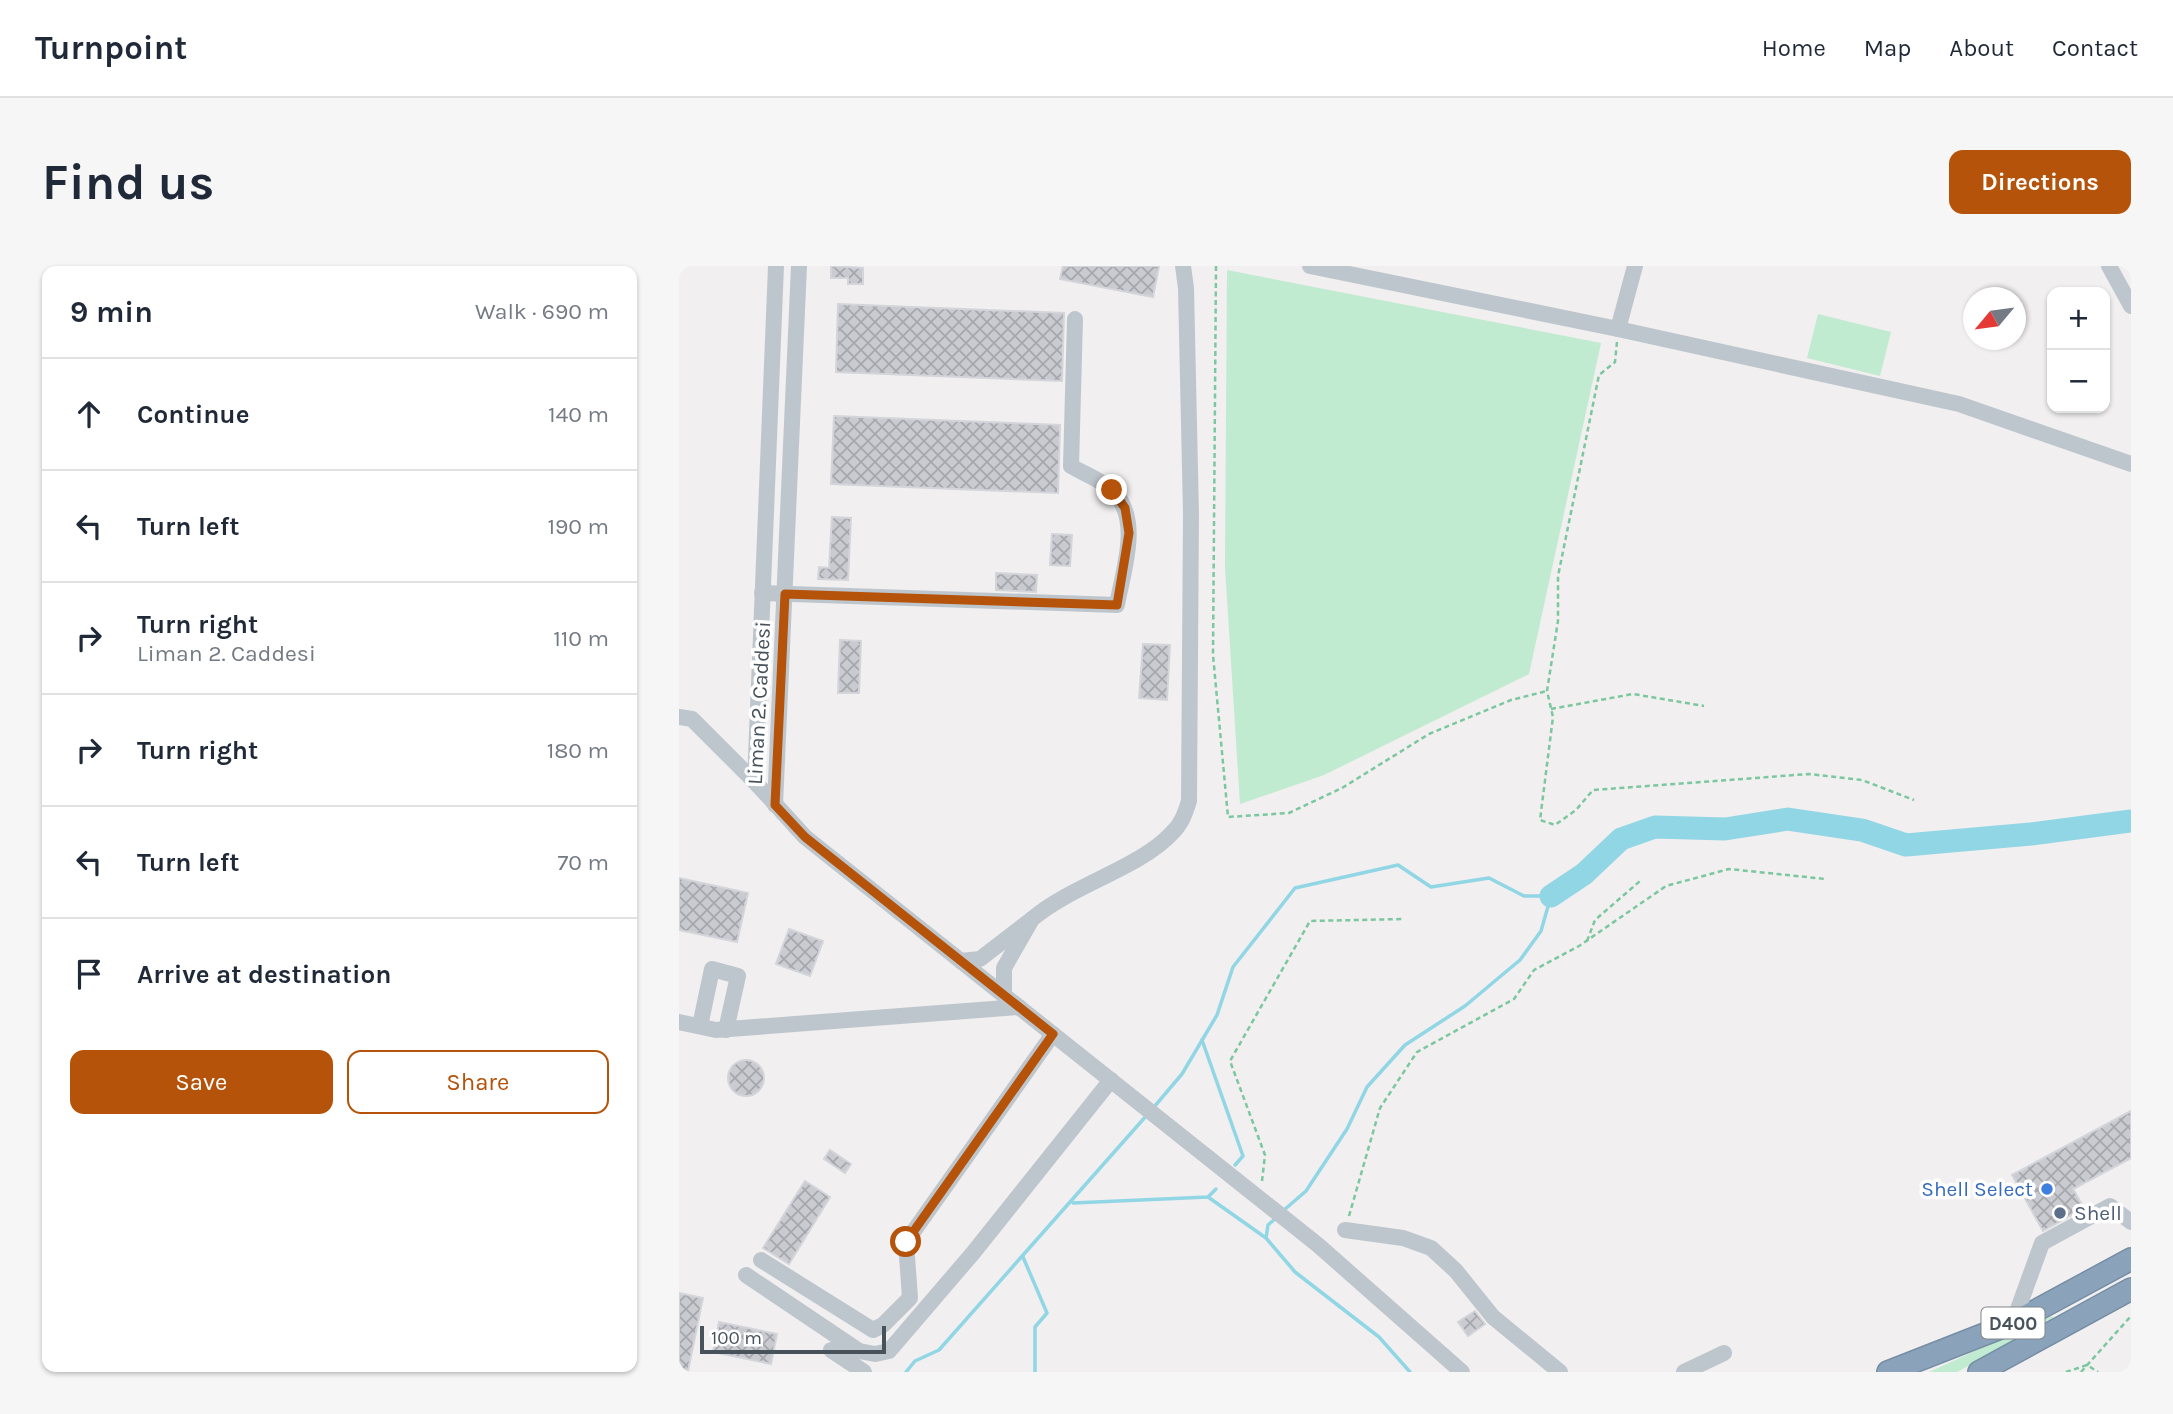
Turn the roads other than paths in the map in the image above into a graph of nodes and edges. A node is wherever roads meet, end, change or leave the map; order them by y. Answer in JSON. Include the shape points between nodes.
{"nodes":[{"id":1,"x":776,"y":266,"type":"edge"},
{"id":2,"x":799,"y":266,"type":"edge"},
{"id":3,"x":1183,"y":266,"type":"edge"},
{"id":4,"x":1310,"y":266,"type":"edge"},
{"id":5,"x":1635,"y":266,"type":"edge"},
{"id":6,"x":2109,"y":266,"type":"edge"},
{"id":7,"x":2131,"y":306,"type":"edge"},
{"id":8,"x":1075,"y":319,"type":"dead end"},
{"id":9,"x":1618,"y":329,"type":"junction"},
{"id":10,"x":2131,"y":464,"type":"edge"},
{"id":11,"x":762,"y":593,"type":"junction"},
{"id":12,"x":785,"y":594,"type":"junction"},
{"id":13,"x":679,"y":717,"type":"edge"},
{"id":14,"x":755,"y":782,"type":"junction"},
{"id":15,"x":775,"y":805,"type":"junction"},
{"id":16,"x":1032,"y":919,"type":"junction"},
{"id":17,"x":961,"y":961,"type":"junction"},
{"id":18,"x":1004,"y":995,"type":"junction"},
{"id":19,"x":1019,"y":1007,"type":"junction"},
{"id":20,"x":679,"y":1022,"type":"edge"},
{"id":21,"x":700,"y":1027,"type":"junction"},
{"id":22,"x":726,"y":1030,"type":"junction"},
{"id":23,"x":1053,"y":1034,"type":"junction"},
{"id":24,"x":1111,"y":1080,"type":"junction"},
{"id":25,"x":2131,"y":1222,"type":"edge"},
{"id":26,"x":1345,"y":1230,"type":"road end"},
{"id":27,"x":761,"y":1259,"type":"dead end"},
{"id":28,"x":2131,"y":1259,"type":"edge"},
{"id":29,"x":746,"y":1275,"type":"dead end"},
{"id":30,"x":2131,"y":1289,"type":"edge"},
{"id":31,"x":854,"y":1318,"type":"junction"},
{"id":32,"x":2014,"y":1322,"type":"junction"},
{"id":33,"x":835,"y":1344,"type":"junction"},
{"id":34,"x":1724,"y":1353,"type":"dead end"},
{"id":35,"x":874,"y":1354,"type":"junction"},
{"id":36,"x":1457,"y":1368,"type":"edge"},
{"id":37,"x":865,"y":1372,"type":"edge"},
{"id":38,"x":1560,"y":1372,"type":"edge"},
{"id":39,"x":1685,"y":1372,"type":"edge"},
{"id":40,"x":1888,"y":1372,"type":"edge"},
{"id":41,"x":1979,"y":1372,"type":"edge"}],
"edges":[{"from":1,"to":11,"type":"street","name":"Liman 2. Caddesi"},
{"from":2,"to":12,"type":"street","name":"Liman 2. Caddesi"},
{"from":3,"to":16,"type":"street","via":[[1191,514],[1189,801],[1170,836],[1053,901]]},
{"from":4,"to":9,"type":"street"},
{"from":5,"to":9,"type":"street"},
{"from":6,"to":7,"type":"street"},
{"from":8,"to":12,"type":"street","via":[[1071,467],[1112,490],[1125,508],[1129,533],[1117,605]]},
{"from":9,"to":10,"type":"street","via":[[1959,404]]},
{"from":11,"to":12,"type":"street"},
{"from":11,"to":14,"type":"street","name":"Liman 2. Caddesi"},
{"from":12,"to":15,"type":"street","name":"Liman 2. Caddesi"},
{"from":13,"to":14,"type":"street","via":[[692,719]]},
{"from":14,"to":15,"type":"street","name":"Liman 2. Caddesi"},
{"from":15,"to":17,"type":"street","via":[[805,837]]},
{"from":16,"to":17,"type":"street","via":[[980,959]]},
{"from":16,"to":18,"type":"street","via":[[1004,968]]},
{"from":17,"to":18,"type":"street"},
{"from":18,"to":19,"type":"street"},
{"from":19,"to":22,"type":"street"},
{"from":19,"to":23,"type":"street"},
{"from":20,"to":21,"type":"street"},
{"from":21,"to":22,"type":"street"},
{"from":21,"to":22,"type":"street","via":[[712,969],[738,976]]},
{"from":23,"to":24,"type":"street"},
{"from":23,"to":31,"type":"street","via":[[906,1242],[910,1298],[873,1330]]},
{"from":24,"to":35,"type":"street","via":[[907,1334],[889,1351]]},
{"from":24,"to":36,"type":"street","via":[[1302,1233]]},
{"from":25,"to":32,"type":"street","via":[[2110,1206],[2042,1243]]},
{"from":26,"to":38,"type":"street","via":[[1403,1238],[1431,1248],[1493,1317]]},
{"from":27,"to":31,"type":"street"},
{"from":28,"to":32,"type":"highway","number":"D400"},
{"from":29,"to":33,"type":"street"},
{"from":30,"to":41,"type":"highway","number":"D400"},
{"from":31,"to":33,"type":"street"},
{"from":32,"to":40,"type":"highway","number":"D400"},
{"from":33,"to":35,"type":"street"},
{"from":33,"to":37,"type":"street"},
{"from":34,"to":39,"type":"street"},
{"from":35,"to":37,"type":"street","via":[[874,1368]]}]}
